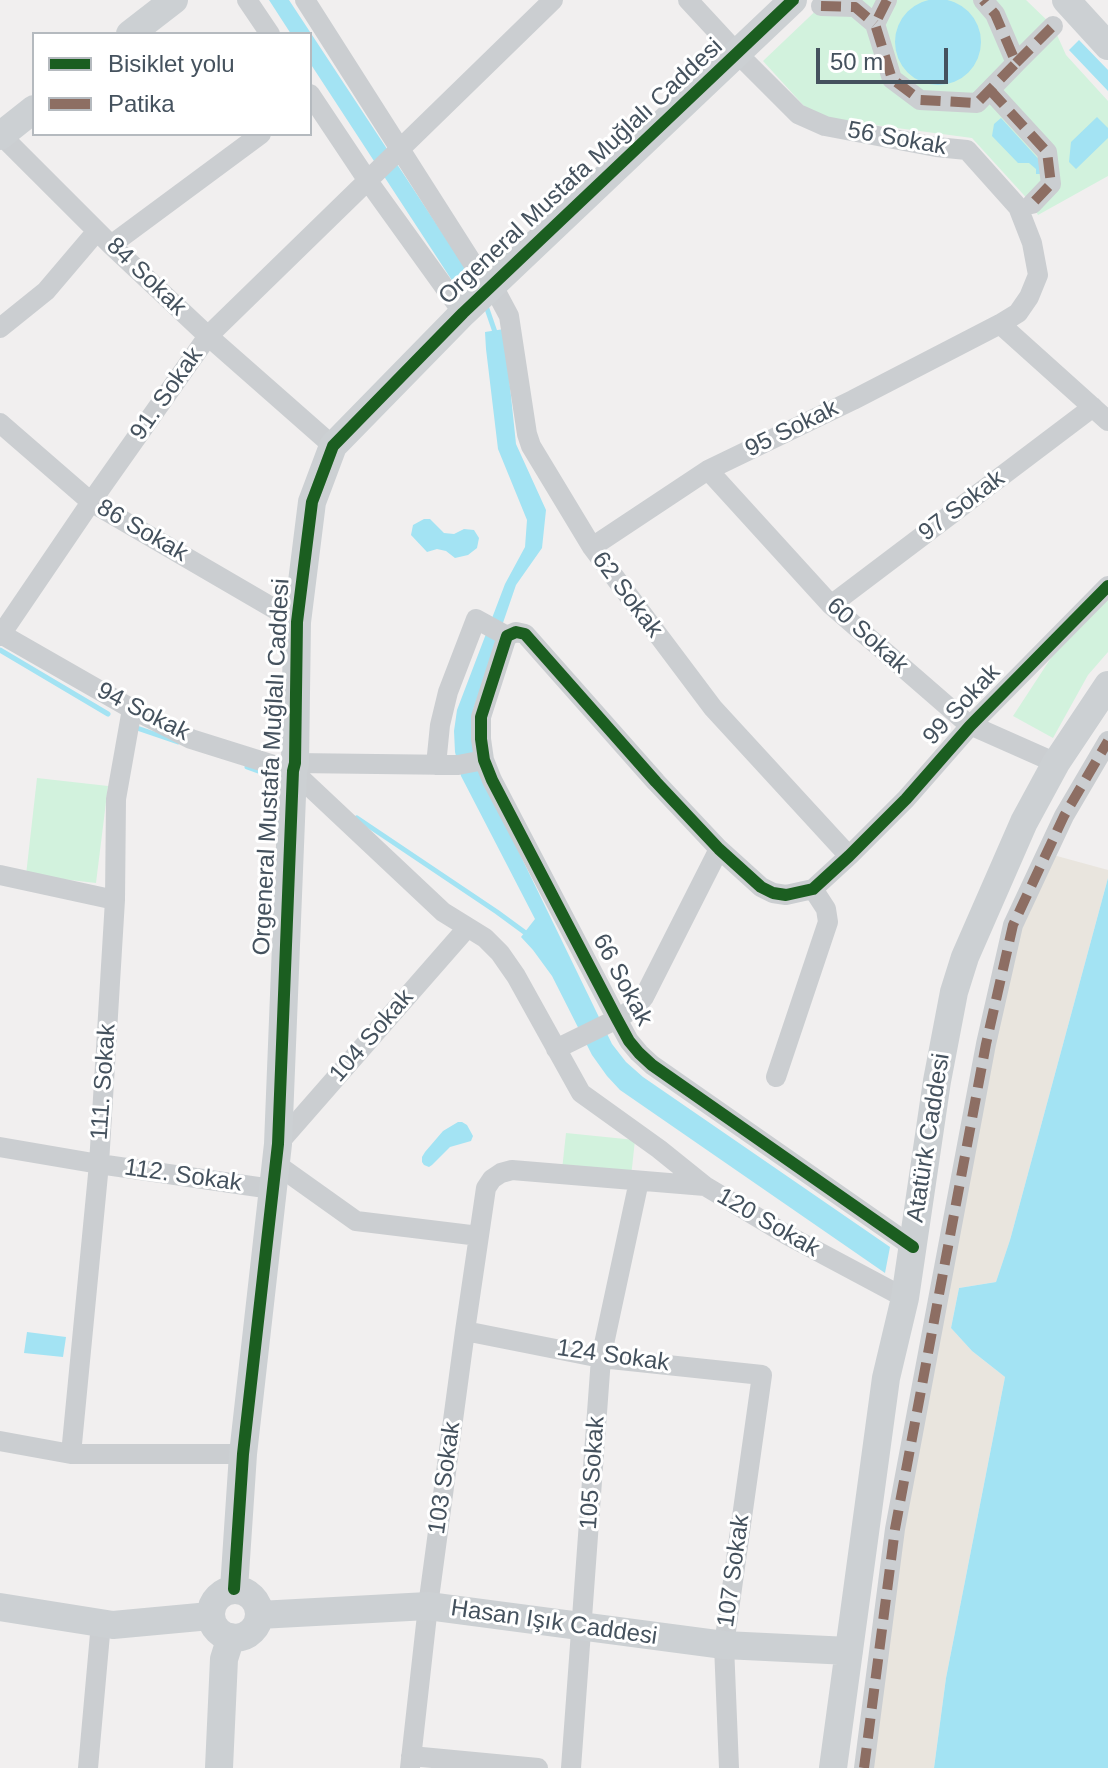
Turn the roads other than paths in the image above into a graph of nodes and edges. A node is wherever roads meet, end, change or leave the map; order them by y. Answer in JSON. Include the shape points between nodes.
{"nodes":[{"id":1,"x":174,"y":0,"type":"edge"},
{"id":2,"x":247,"y":0,"type":"edge"},
{"id":3,"x":305,"y":0,"type":"edge"},
{"id":4,"x":688,"y":0,"type":"edge"},
{"id":5,"x":793,"y":0,"type":"edge"},
{"id":6,"x":887,"y":0,"type":"edge"},
{"id":7,"x":983,"y":0,"type":"edge"},
{"id":8,"x":1066,"y":0,"type":"edge"},
{"id":9,"x":539,"y":4,"type":"edge"},
{"id":10,"x":821,"y":6,"type":"dead end"},
{"id":11,"x":875,"y":24,"type":"junction"},
{"id":12,"x":1053,"y":26,"type":"dead end"},
{"id":13,"x":133,"y":32,"type":"edge"},
{"id":14,"x":269,"y":32,"type":"edge"},
{"id":15,"x":1108,"y":46,"type":"edge"},
{"id":16,"x":738,"y":54,"type":"junction"},
{"id":17,"x":1016,"y":63,"type":"junction"},
{"id":18,"x":990,"y":90,"type":"junction"},
{"id":19,"x":312,"y":97,"type":"edge"},
{"id":20,"x":32,"y":111,"type":"edge"},
{"id":21,"x":0,"y":135,"type":"edge"},
{"id":22,"x":258,"y":136,"type":"edge"},
{"id":23,"x":396,"y":151,"type":"junction"},
{"id":24,"x":372,"y":177,"type":"junction"},
{"id":25,"x":1032,"y":204,"type":"dead end"},
{"id":26,"x":104,"y":238,"type":"junction"},
{"id":27,"x":479,"y":299,"type":"junction"},
{"id":28,"x":1000,"y":324,"type":"junction"},
{"id":29,"x":0,"y":328,"type":"edge"},
{"id":30,"x":208,"y":336,"type":"junction"},
{"id":31,"x":1100,"y":414,"type":"edge"},
{"id":32,"x":0,"y":423,"type":"edge"},
{"id":33,"x":333,"y":446,"type":"junction"},
{"id":34,"x":708,"y":470,"type":"junction"},
{"id":35,"x":91,"y":502,"type":"junction"},
{"id":36,"x":592,"y":547,"type":"junction"},
{"id":37,"x":1108,"y":586,"type":"edge"},
{"id":38,"x":831,"y":605,"type":"junction"},
{"id":39,"x":297,"y":622,"type":"junction"},
{"id":40,"x":505,"y":632,"type":"junction"},
{"id":41,"x":1,"y":635,"type":"edge"},
{"id":42,"x":1108,"y":685,"type":"edge"},
{"id":43,"x":131,"y":718,"type":"junction"},
{"id":44,"x":970,"y":726,"type":"junction"},
{"id":45,"x":1108,"y":741,"type":"edge"},
{"id":46,"x":473,"y":762,"type":"junction"},
{"id":47,"x":1056,"y":763,"type":"junction"},
{"id":48,"x":436,"y":765,"type":"junction"},
{"id":49,"x":294,"y":767,"type":"junction"},
{"id":50,"x":719,"y":849,"type":"junction"},
{"id":51,"x":849,"y":856,"type":"junction"},
{"id":52,"x":0,"y":875,"type":"edge"},
{"id":53,"x":813,"y":889,"type":"junction"},
{"id":54,"x":115,"y":900,"type":"junction"},
{"id":55,"x":467,"y":928,"type":"junction"},
{"id":56,"x":612,"y":1021,"type":"junction"},
{"id":57,"x":556,"y":1049,"type":"junction"},
{"id":58,"x":776,"y":1077,"type":"dead end"},
{"id":59,"x":0,"y":1147,"type":"edge"},
{"id":60,"x":99,"y":1164,"type":"junction"},
{"id":61,"x":275,"y":1166,"type":"junction"},
{"id":62,"x":639,"y":1181,"type":"junction"},
{"id":63,"x":705,"y":1186,"type":"junction"},
{"id":64,"x":486,"y":1188,"type":"joint"},
{"id":65,"x":479,"y":1236,"type":"junction"},
{"id":66,"x":913,"y":1247,"type":"junction"},
{"id":67,"x":905,"y":1298,"type":"junction"},
{"id":68,"x":465,"y":1331,"type":"junction"},
{"id":69,"x":601,"y":1358,"type":"junction"},
{"id":70,"x":762,"y":1375,"type":"joint"},
{"id":71,"x":0,"y":1441,"type":"edge"},
{"id":72,"x":71,"y":1454,"type":"junction"},
{"id":73,"x":243,"y":1454,"type":"junction"},
{"id":74,"x":234,"y":1589,"type":"junction"},
{"id":75,"x":428,"y":1606,"type":"junction"},
{"id":76,"x":0,"y":1607,"type":"edge"},
{"id":77,"x":259,"y":1615,"type":"junction"},
{"id":78,"x":210,"y":1616,"type":"junction"},
{"id":79,"x":101,"y":1623,"type":"junction"},
{"id":80,"x":582,"y":1628,"type":"junction"},
{"id":81,"x":231,"y":1637,"type":"junction"},
{"id":82,"x":724,"y":1645,"type":"junction"},
{"id":83,"x":849,"y":1651,"type":"junction"},
{"id":84,"x":410,"y":1762,"type":"edge"},
{"id":85,"x":88,"y":1768,"type":"edge"},
{"id":86,"x":219,"y":1768,"type":"edge"},
{"id":87,"x":538,"y":1768,"type":"edge"},
{"id":88,"x":571,"y":1768,"type":"edge"},
{"id":89,"x":729,"y":1768,"type":"edge"},
{"id":90,"x":833,"y":1768,"type":"edge"},
{"id":91,"x":864,"y":1768,"type":"edge"}],
"edges":[{"from":1,"to":13,"type":"street"},
{"from":2,"to":14,"type":"street"},
{"from":3,"to":23,"type":"street"},
{"from":4,"to":16,"type":"street","name":"56 Sokak"},
{"from":5,"to":16,"type":"street","name":"Orgeneral Mustafa Muğlalı Caddesi"},
{"from":6,"to":11,"type":"street"},
{"from":7,"to":17,"type":"street","via":[[995,14]]},
{"from":8,"to":15,"type":"street"},
{"from":9,"to":23,"type":"street","name":"91. Sokak"},
{"from":10,"to":11,"type":"street","via":[[855,7]]},
{"from":11,"to":18,"type":"street","via":[[892,79],[920,100],[977,103]]},
{"from":12,"to":17,"type":"street"},
{"from":16,"to":27,"type":"street","name":"Orgeneral Mustafa Muğlalı Caddesi"},
{"from":16,"to":28,"type":"street","name":"56 Sokak","via":[[798,114],[825,126],[967,150],[1018,207],[1032,243],[1038,275],[1018,313]]},
{"from":17,"to":18,"type":"street"},
{"from":18,"to":25,"type":"street","via":[[1047,152],[1051,184]]},
{"from":19,"to":24,"type":"street"},
{"from":20,"to":21,"type":"street"},
{"from":21,"to":26,"type":"street","name":"84 Sokak"},
{"from":22,"to":26,"type":"street"},
{"from":23,"to":24,"type":"street","name":"91. Sokak"},
{"from":23,"to":27,"type":"street","via":[[477,270]]},
{"from":24,"to":27,"type":"street"},
{"from":24,"to":30,"type":"street","name":"91. Sokak"},
{"from":26,"to":29,"type":"street"},
{"from":26,"to":30,"type":"street","name":"84 Sokak"},
{"from":27,"to":33,"type":"street","name":"Orgeneral Mustafa Muğlalı Caddesi"},
{"from":27,"to":36,"type":"street","name":"62 Sokak","via":[[509,316],[531,446]]},
{"from":28,"to":31,"type":"street"},
{"from":28,"to":34,"type":"street","name":"95 Sokak"},
{"from":30,"to":33,"type":"street","name":"84 Sokak"},
{"from":30,"to":35,"type":"street","name":"91. Sokak"},
{"from":31,"to":38,"type":"street","name":"97 Sokak"},
{"from":32,"to":35,"type":"street","name":"86 Sokak"},
{"from":33,"to":39,"type":"street","name":"Orgeneral Mustafa Muğlalı Caddesi","via":[[312,502]]},
{"from":34,"to":36,"type":"street","name":"95 Sokak"},
{"from":34,"to":38,"type":"street","name":"60 Sokak"},
{"from":35,"to":39,"type":"street","name":"86 Sokak"},
{"from":35,"to":41,"type":"street","name":"91. Sokak"},
{"from":36,"to":51,"type":"street","name":"62 Sokak","via":[[713,708]]},
{"from":37,"to":44,"type":"street","name":"99 Sokak"},
{"from":38,"to":44,"type":"street","name":"60 Sokak"},
{"from":39,"to":49,"type":"street","name":"Orgeneral Mustafa Muğlalı Caddesi"},
{"from":40,"to":46,"type":"street","name":"66 Sokak"},
{"from":40,"to":48,"type":"street","via":[[476,619],[448,692]]},
{"from":40,"to":50,"type":"street"},
{"from":41,"to":43,"type":"street","name":"94 Sokak"},
{"from":42,"to":47,"type":"street","name":"Atatürk Caddesi"},
{"from":43,"to":49,"type":"street","name":"94 Sokak"},
{"from":43,"to":54,"type":"street","name":"111. Sokak","via":[[116,799]]},
{"from":44,"to":47,"type":"street","name":"60 Sokak"},
{"from":44,"to":51,"type":"street","name":"99 Sokak"},
{"from":45,"to":91,"type":"street","via":[[1064,816],[1013,925],[895,1529]]},
{"from":46,"to":48,"type":"street"},
{"from":46,"to":56,"type":"street","name":"66 Sokak","via":[[492,780]]},
{"from":47,"to":66,"type":"street","name":"Atatürk Caddesi","via":[[1024,822],[954,992]]},
{"from":48,"to":49,"type":"street"},
{"from":49,"to":55,"type":"street","via":[[443,912]]},
{"from":49,"to":61,"type":"street","name":"Orgeneral Mustafa Muğlalı Caddesi"},
{"from":50,"to":53,"type":"street","via":[[773,893]]},
{"from":50,"to":56,"type":"street","via":[[644,997]]},
{"from":51,"to":53,"type":"street","name":"99 Sokak"},
{"from":52,"to":54,"type":"street"},
{"from":53,"to":58,"type":"street","via":[[828,922]]},
{"from":54,"to":60,"type":"street","name":"111. Sokak"},
{"from":55,"to":57,"type":"street","via":[[500,953]]},
{"from":55,"to":61,"type":"street","name":"104 Sokak"},
{"from":56,"to":57,"type":"street"},
{"from":56,"to":66,"type":"street","name":"66 Sokak","via":[[652,1065]]},
{"from":57,"to":63,"type":"street","via":[[581,1093]]},
{"from":59,"to":60,"type":"street","name":"112. Sokak"},
{"from":60,"to":61,"type":"street","name":"112. Sokak"},
{"from":60,"to":72,"type":"street","name":"111. Sokak"},
{"from":61,"to":65,"type":"street","via":[[356,1221]]},
{"from":61,"to":73,"type":"street","name":"Orgeneral Mustafa Muğlalı Caddesi"},
{"from":62,"to":63,"type":"street","name":"120 Sokak"},
{"from":62,"to":64,"type":"street","name":"120 Sokak","via":[[512,1170]]},
{"from":62,"to":69,"type":"street","name":"105 Sokak"},
{"from":63,"to":67,"type":"street","name":"120 Sokak"},
{"from":64,"to":65,"type":"street","name":"103 Sokak"},
{"from":65,"to":68,"type":"street","name":"103 Sokak"},
{"from":66,"to":67,"type":"street","name":"Atatürk Caddesi"},
{"from":67,"to":83,"type":"street","name":"Atatürk Caddesi","via":[[886,1378]]},
{"from":68,"to":69,"type":"street","name":"124 Sokak"},
{"from":68,"to":75,"type":"street","name":"103 Sokak"},
{"from":69,"to":70,"type":"street","name":"124 Sokak"},
{"from":69,"to":80,"type":"street","name":"105 Sokak"},
{"from":70,"to":82,"type":"street","name":"107 Sokak"},
{"from":71,"to":72,"type":"street"},
{"from":72,"to":73,"type":"street"},
{"from":73,"to":74,"type":"street","name":"Orgeneral Mustafa Muğlalı Caddesi"},
{"from":74,"to":77,"type":"street","via":[[255,1600]]},
{"from":74,"to":78,"type":"street","via":[[219,1595]]},
{"from":75,"to":77,"type":"street","name":"Hasan Işık Caddesi"},
{"from":75,"to":80,"type":"street","name":"Hasan Işık Caddesi"},
{"from":75,"to":84,"type":"street","name":"103 Sokak"},
{"from":76,"to":79,"type":"street"},
{"from":77,"to":81,"type":"street","via":[[246,1635]]},
{"from":78,"to":79,"type":"street"},
{"from":78,"to":81,"type":"street","via":[[217,1630]]},
{"from":79,"to":85,"type":"street"},
{"from":80,"to":82,"type":"street","name":"Hasan Işık Caddesi"},
{"from":80,"to":88,"type":"street","name":"105 Sokak"},
{"from":81,"to":86,"type":"street","via":[[224,1659]]},
{"from":82,"to":83,"type":"street","name":"Hasan Işık Caddesi"},
{"from":82,"to":89,"type":"street","name":"107 Sokak"},
{"from":83,"to":90,"type":"street","name":"Atatürk Caddesi"},
{"from":84,"to":87,"type":"street"}]}
